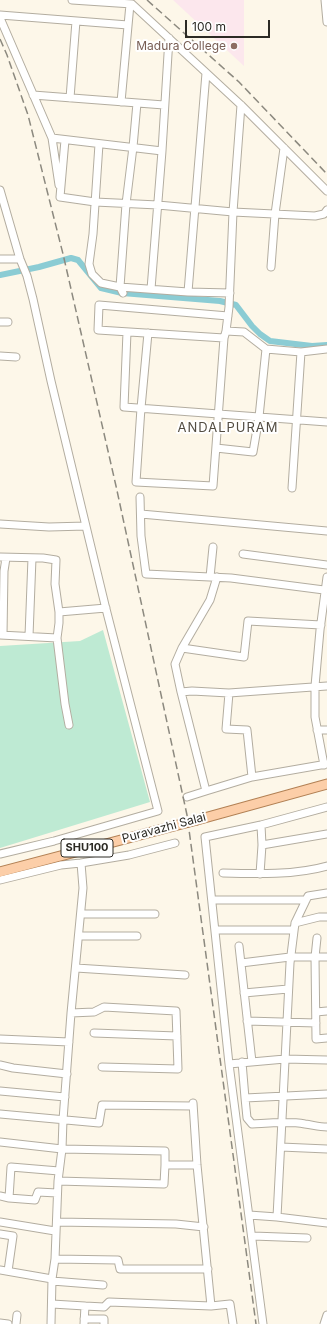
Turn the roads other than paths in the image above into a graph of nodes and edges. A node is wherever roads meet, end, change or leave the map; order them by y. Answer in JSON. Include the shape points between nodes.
{"nodes":[{"id":1,"x":72,"y":0,"type":"edge"},
{"id":2,"x":325,"y":0,"type":"edge"},
{"id":3,"x":130,"y":4,"type":"junction"},
{"id":4,"x":0,"y":17,"type":"edge"},
{"id":5,"x":76,"y":21,"type":"junction"},
{"id":6,"x":327,"y":22,"type":"edge"},
{"id":7,"x":128,"y":25,"type":"junction"},
{"id":8,"x":169,"y":38,"type":"junction"},
{"id":9,"x":206,"y":73,"type":"junction"},
{"id":10,"x":33,"y":95,"type":"junction"},
{"id":11,"x":70,"y":98,"type":"junction"},
{"id":12,"x":121,"y":102,"type":"junction"},
{"id":13,"x":137,"y":103,"type":"junction"},
{"id":14,"x":164,"y":105,"type":"junction"},
{"id":15,"x":241,"y":105,"type":"junction"},
{"id":16,"x":52,"y":138,"type":"junction"},
{"id":17,"x":66,"y":140,"type":"junction"},
{"id":18,"x":99,"y":144,"type":"junction"},
{"id":19,"x":133,"y":147,"type":"junction"},
{"id":20,"x":284,"y":148,"type":"junction"},
{"id":21,"x":162,"y":152,"type":"junction"},
{"id":22,"x":0,"y":190,"type":"edge"},
{"id":23,"x":327,"y":192,"type":"edge"},
{"id":24,"x":60,"y":197,"type":"junction"},
{"id":25,"x":95,"y":202,"type":"junction"},
{"id":26,"x":126,"y":204,"type":"junction"},
{"id":27,"x":158,"y":206,"type":"junction"},
{"id":28,"x":195,"y":209,"type":"junction"},
{"id":29,"x":327,"y":210,"type":"edge"},
{"id":30,"x":233,"y":212,"type":"junction"},
{"id":31,"x":275,"y":214,"type":"junction"},
{"id":32,"x":0,"y":259,"type":"edge"},
{"id":33,"x":22,"y":262,"type":"junction"},
{"id":34,"x":271,"y":267,"type":"dead end"},
{"id":35,"x":151,"y":289,"type":"junction"},
{"id":36,"x":122,"y":290,"type":"junction"},
{"id":37,"x":188,"y":292,"type":"junction"},
{"id":38,"x":229,"y":300,"type":"junction"},
{"id":39,"x":228,"y":316,"type":"junction"},
{"id":40,"x":127,"y":332,"type":"junction"},
{"id":41,"x":148,"y":333,"type":"junction"},
{"id":42,"x":225,"y":334,"type":"junction"},
{"id":43,"x":266,"y":349,"type":"junction"},
{"id":44,"x":327,"y":349,"type":"edge"},
{"id":45,"x":301,"y":352,"type":"junction"},
{"id":46,"x":0,"y":356,"type":"edge"},
{"id":47,"x":16,"y":357,"type":"dead end"},
{"id":48,"x":141,"y":408,"type":"junction"},
{"id":49,"x":218,"y":414,"type":"junction"},
{"id":50,"x":259,"y":416,"type":"junction"},
{"id":51,"x":297,"y":419,"type":"junction"},
{"id":52,"x":327,"y":422,"type":"edge"},
{"id":53,"x":216,"y":448,"type":"junction"},
{"id":54,"x":292,"y":488,"type":"dead end"},
{"id":55,"x":140,"y":497,"type":"dead end"},
{"id":56,"x":141,"y":514,"type":"junction"},
{"id":57,"x":0,"y":524,"type":"edge"},
{"id":58,"x":86,"y":526,"type":"junction"},
{"id":59,"x":327,"y":531,"type":"edge"},
{"id":60,"x":213,"y":547,"type":"dead end"},
{"id":61,"x":243,"y":554,"type":"dead end"},
{"id":62,"x":3,"y":558,"type":"edge"},
{"id":63,"x":32,"y":558,"type":"junction"},
{"id":64,"x":327,"y":565,"type":"edge"},
{"id":65,"x":214,"y":577,"type":"junction"},
{"id":66,"x":327,"y":577,"type":"edge"},
{"id":67,"x":324,"y":590,"type":"junction"},
{"id":68,"x":106,"y":608,"type":"junction"},
{"id":69,"x":59,"y":612,"type":"junction"},
{"id":70,"x":320,"y":625,"type":"junction"},
{"id":71,"x":2,"y":635,"type":"edge"},
{"id":72,"x":29,"y":636,"type":"junction"},
{"id":73,"x":57,"y":638,"type":"junction"},
{"id":74,"x":182,"y":648,"type":"junction"},
{"id":75,"x":315,"y":686,"type":"junction"},
{"id":76,"x":327,"y":686,"type":"edge"},
{"id":77,"x":182,"y":692,"type":"junction"},
{"id":78,"x":229,"y":693,"type":"junction"},
{"id":79,"x":69,"y":725,"type":"dead end"},
{"id":80,"x":317,"y":730,"type":"junction"},
{"id":81,"x":327,"y":730,"type":"edge"},
{"id":82,"x":326,"y":764,"type":"edge"},
{"id":83,"x":252,"y":777,"type":"junction"},
{"id":84,"x":327,"y":784,"type":"edge"},
{"id":85,"x":206,"y":791,"type":"junction"},
{"id":86,"x":187,"y":797,"type":"dead end"},
{"id":87,"x":327,"y":807,"type":"edge"},
{"id":88,"x":261,"y":824,"type":"junction"},
{"id":89,"x":327,"y":834,"type":"edge"},
{"id":90,"x":174,"y":843,"type":"dead end"},
{"id":91,"x":262,"y":845,"type":"junction"},
{"id":92,"x":0,"y":854,"type":"edge"},
{"id":93,"x":81,"y":863,"type":"junction"},
{"id":94,"x":327,"y":866,"type":"edge"},
{"id":95,"x":0,"y":872,"type":"edge"},
{"id":96,"x":223,"y":873,"type":"dead end"},
{"id":97,"x":260,"y":874,"type":"junction"},
{"id":98,"x":0,"y":880,"type":"edge"},
{"id":99,"x":327,"y":893,"type":"edge"},
{"id":100,"x":212,"y":900,"type":"junction"},
{"id":101,"x":306,"y":900,"type":"junction"},
{"id":102,"x":81,"y":914,"type":"junction"},
{"id":103,"x":155,"y":914,"type":"dead end"},
{"id":104,"x":327,"y":917,"type":"edge"},
{"id":105,"x":294,"y":927,"type":"junction"},
{"id":106,"x":215,"y":930,"type":"junction"},
{"id":107,"x":79,"y":936,"type":"junction"},
{"id":108,"x":137,"y":936,"type":"dead end"},
{"id":109,"x":317,"y":938,"type":"dead end"},
{"id":110,"x":239,"y":946,"type":"dead end"},
{"id":111,"x":315,"y":957,"type":"junction"},
{"id":112,"x":327,"y":957,"type":"edge"},
{"id":113,"x":290,"y":958,"type":"junction"},
{"id":114,"x":241,"y":963,"type":"junction"},
{"id":115,"x":76,"y":968,"type":"junction"},
{"id":116,"x":185,"y":975,"type":"dead end"},
{"id":117,"x":288,"y":989,"type":"junction"},
{"id":118,"x":244,"y":993,"type":"junction"},
{"id":119,"x":327,"y":1011,"type":"edge"},
{"id":120,"x":316,"y":1012,"type":"junction"},
{"id":121,"x":71,"y":1013,"type":"junction"},
{"id":122,"x":247,"y":1021,"type":"junction"},
{"id":123,"x":286,"y":1022,"type":"junction"},
{"id":124,"x":316,"y":1023,"type":"junction"},
{"id":125,"x":94,"y":1033,"type":"dead end"},
{"id":126,"x":177,"y":1036,"type":"junction"},
{"id":127,"x":327,"y":1038,"type":"edge"},
{"id":128,"x":0,"y":1039,"type":"edge"},
{"id":129,"x":69,"y":1042,"type":"junction"},
{"id":130,"x":285,"y":1059,"type":"junction"},
{"id":131,"x":327,"y":1060,"type":"edge"},
{"id":132,"x":242,"y":1062,"type":"junction"},
{"id":133,"x":252,"y":1062,"type":"junction"},
{"id":134,"x":230,"y":1064,"type":"junction"},
{"id":135,"x":0,"y":1065,"type":"edge"},
{"id":136,"x":102,"y":1067,"type":"dead end"},
{"id":137,"x":67,"y":1074,"type":"junction"},
{"id":138,"x":0,"y":1091,"type":"edge"},
{"id":139,"x":327,"y":1094,"type":"edge"},
{"id":140,"x":65,"y":1096,"type":"junction"},
{"id":141,"x":283,"y":1096,"type":"junction"},
{"id":142,"x":245,"y":1098,"type":"junction"},
{"id":143,"x":0,"y":1114,"type":"edge"},
{"id":144,"x":63,"y":1120,"type":"junction"},
{"id":145,"x":282,"y":1122,"type":"junction"},
{"id":146,"x":327,"y":1127,"type":"edge"},
{"id":147,"x":0,"y":1142,"type":"edge"},
{"id":148,"x":281,"y":1147,"type":"junction"},
{"id":149,"x":62,"y":1149,"type":"junction"},
{"id":150,"x":327,"y":1149,"type":"edge"},
{"id":151,"x":166,"y":1165,"type":"junction"},
{"id":152,"x":197,"y":1165,"type":"junction"},
{"id":153,"x":59,"y":1171,"type":"junction"},
{"id":154,"x":58,"y":1181,"type":"junction"},
{"id":155,"x":57,"y":1193,"type":"junction"},
{"id":156,"x":0,"y":1196,"type":"edge"},
{"id":157,"x":9,"y":1198,"type":"junction"},
{"id":158,"x":250,"y":1215,"type":"junction"},
{"id":159,"x":277,"y":1217,"type":"junction"},
{"id":160,"x":0,"y":1222,"type":"edge"},
{"id":161,"x":57,"y":1222,"type":"junction"},
{"id":162,"x":327,"y":1223,"type":"edge"},
{"id":163,"x":204,"y":1227,"type":"junction"},
{"id":164,"x":55,"y":1231,"type":"junction"},
{"id":165,"x":0,"y":1234,"type":"edge"},
{"id":166,"x":253,"y":1236,"type":"junction"},
{"id":167,"x":307,"y":1238,"type":"dead end"},
{"id":168,"x":55,"y":1259,"type":"junction"},
{"id":169,"x":208,"y":1268,"type":"junction"},
{"id":170,"x":0,"y":1270,"type":"edge"},
{"id":171,"x":8,"y":1271,"type":"junction"},
{"id":172,"x":52,"y":1280,"type":"junction"},
{"id":173,"x":103,"y":1285,"type":"dead end"},
{"id":174,"x":52,"y":1304,"type":"junction"},
{"id":175,"x":85,"y":1306,"type":"junction"},
{"id":176,"x":211,"y":1306,"type":"junction"},
{"id":177,"x":17,"y":1315,"type":"dead end"},
{"id":178,"x":327,"y":1315,"type":"edge"},
{"id":179,"x":84,"y":1322,"type":"edge"},
{"id":180,"x":0,"y":1323,"type":"edge"},
{"id":181,"x":8,"y":1324,"type":"edge"},
{"id":182,"x":16,"y":1324,"type":"edge"},
{"id":183,"x":51,"y":1324,"type":"edge"},
{"id":184,"x":104,"y":1324,"type":"edge"},
{"id":185,"x":233,"y":1324,"type":"edge"},
{"id":186,"x":263,"y":1324,"type":"edge"},
{"id":187,"x":324,"y":1324,"type":"edge"}],
"edges":[{"from":1,"to":3,"type":"street"},
{"from":2,"to":6,"type":"street"},
{"from":3,"to":7,"type":"street"},
{"from":3,"to":8,"type":"street"},
{"from":4,"to":5,"type":"street"},
{"from":4,"to":10,"type":"street"},
{"from":5,"to":7,"type":"street"},
{"from":5,"to":11,"type":"street"},
{"from":7,"to":12,"type":"street"},
{"from":8,"to":9,"type":"street"},
{"from":8,"to":14,"type":"street"},
{"from":9,"to":15,"type":"street"},
{"from":9,"to":28,"type":"street"},
{"from":10,"to":11,"type":"street"},
{"from":10,"to":16,"type":"street"},
{"from":11,"to":12,"type":"street"},
{"from":12,"to":13,"type":"street"},
{"from":13,"to":14,"type":"street"},
{"from":13,"to":19,"type":"street"},
{"from":14,"to":21,"type":"street"},
{"from":15,"to":20,"type":"street"},
{"from":15,"to":30,"type":"street"},
{"from":16,"to":17,"type":"street"},
{"from":16,"to":24,"type":"street"},
{"from":17,"to":18,"type":"street"},
{"from":17,"to":24,"type":"street"},
{"from":18,"to":19,"type":"street"},
{"from":18,"to":25,"type":"street"},
{"from":19,"to":21,"type":"street"},
{"from":19,"to":26,"type":"street"},
{"from":20,"to":23,"type":"street"},
{"from":20,"to":31,"type":"street"},
{"from":21,"to":27,"type":"street"},
{"from":22,"to":33,"type":"street"},
{"from":24,"to":25,"type":"street"},
{"from":25,"to":26,"type":"street"},
{"from":25,"to":36,"type":"street","via":[[89,264],[92,274],[101,283]]},
{"from":26,"to":27,"type":"street"},
{"from":26,"to":36,"type":"street"},
{"from":27,"to":28,"type":"street"},
{"from":27,"to":35,"type":"street"},
{"from":28,"to":30,"type":"street"},
{"from":28,"to":37,"type":"street"},
{"from":29,"to":31,"type":"street","via":[[324,214],[315,216]]},
{"from":30,"to":31,"type":"street"},
{"from":30,"to":38,"type":"street"},
{"from":31,"to":34,"type":"street"},
{"from":32,"to":33,"type":"street"},
{"from":33,"to":58,"type":"street"},
{"from":35,"to":36,"type":"street"},
{"from":35,"to":37,"type":"street"},
{"from":37,"to":38,"type":"street"},
{"from":38,"to":39,"type":"street"},
{"from":39,"to":40,"type":"street","via":[[99,305],[98,330]]},
{"from":39,"to":42,"type":"street"},
{"from":40,"to":41,"type":"street"},
{"from":40,"to":48,"type":"street","via":[[124,407]]},
{"from":41,"to":42,"type":"street"},
{"from":41,"to":48,"type":"street"},
{"from":42,"to":43,"type":"street","via":[[244,332]]},
{"from":42,"to":49,"type":"street"},
{"from":43,"to":45,"type":"street"},
{"from":43,"to":50,"type":"street"},
{"from":44,"to":45,"type":"street"},
{"from":45,"to":51,"type":"street"},
{"from":46,"to":47,"type":"street"},
{"from":48,"to":49,"type":"street"},
{"from":48,"to":53,"type":"street","via":[[136,482],[214,486]]},
{"from":49,"to":50,"type":"street"},
{"from":49,"to":53,"type":"street"},
{"from":50,"to":51,"type":"street"},
{"from":50,"to":53,"type":"street","via":[[253,452]]},
{"from":51,"to":52,"type":"street"},
{"from":51,"to":54,"type":"street"},
{"from":55,"to":56,"type":"street"},
{"from":56,"to":59,"type":"street"},
{"from":56,"to":65,"type":"street","via":[[146,574]]},
{"from":57,"to":58,"type":"street"},
{"from":58,"to":68,"type":"street"},
{"from":60,"to":65,"type":"street"},
{"from":61,"to":64,"type":"street"},
{"from":62,"to":63,"type":"street"},
{"from":62,"to":71,"type":"street"},
{"from":63,"to":69,"type":"street","via":[[56,560],[55,584]]},
{"from":63,"to":72,"type":"street"},
{"from":65,"to":67,"type":"street"},
{"from":65,"to":74,"type":"street","via":[[210,600]]},
{"from":66,"to":67,"type":"street"},
{"from":67,"to":70,"type":"street"},
{"from":68,"to":69,"type":"street"},
{"from":68,"to":92,"type":"street","via":[[158,811]]},
{"from":69,"to":73,"type":"street"},
{"from":70,"to":74,"type":"street","via":[[248,621],[244,657]]},
{"from":70,"to":75,"type":"street"},
{"from":71,"to":72,"type":"street"},
{"from":72,"to":73,"type":"street"},
{"from":73,"to":79,"type":"street"},
{"from":74,"to":77,"type":"street","via":[[175,664]]},
{"from":75,"to":76,"type":"street"},
{"from":75,"to":78,"type":"street"},
{"from":75,"to":80,"type":"street"},
{"from":77,"to":78,"type":"street"},
{"from":77,"to":85,"type":"street"},
{"from":78,"to":83,"type":"street","via":[[226,730],[247,730]]},
{"from":80,"to":81,"type":"street"},
{"from":80,"to":82,"type":"street"},
{"from":82,"to":83,"type":"street"},
{"from":83,"to":85,"type":"street"},
{"from":84,"to":95,"type":"main road","name":"Puravazhi Salai","number":"SHU100","bridge":true},
{"from":85,"to":86,"type":"street"},
{"from":87,"to":88,"type":"street"},
{"from":88,"to":91,"type":"street"},
{"from":88,"to":100,"type":"street","via":[[205,837]]},
{"from":89,"to":91,"type":"street"},
{"from":90,"to":93,"type":"street","via":[[129,855]]},
{"from":91,"to":97,"type":"street"},
{"from":93,"to":98,"type":"street","via":[[61,865]]},
{"from":93,"to":102,"type":"street"},
{"from":94,"to":97,"type":"street","via":[[315,870]]},
{"from":96,"to":97,"type":"street"},
{"from":99,"to":101,"type":"street","via":[[308,896]]},
{"from":100,"to":101,"type":"street"},
{"from":100,"to":106,"type":"street"},
{"from":101,"to":105,"type":"street"},
{"from":102,"to":103,"type":"street"},
{"from":102,"to":107,"type":"street"},
{"from":104,"to":105,"type":"street","via":[[319,917]]},
{"from":105,"to":106,"type":"street"},
{"from":105,"to":113,"type":"street"},
{"from":106,"to":134,"type":"street"},
{"from":107,"to":108,"type":"street"},
{"from":107,"to":115,"type":"street"},
{"from":109,"to":111,"type":"street"},
{"from":110,"to":114,"type":"street"},
{"from":111,"to":112,"type":"street"},
{"from":111,"to":113,"type":"street"},
{"from":111,"to":120,"type":"street"},
{"from":113,"to":114,"type":"street"},
{"from":113,"to":117,"type":"street"},
{"from":114,"to":118,"type":"street"},
{"from":115,"to":116,"type":"street"},
{"from":115,"to":121,"type":"street"},
{"from":117,"to":118,"type":"street"},
{"from":117,"to":123,"type":"street"},
{"from":118,"to":122,"type":"street"},
{"from":119,"to":120,"type":"street"},
{"from":120,"to":124,"type":"street"},
{"from":121,"to":126,"type":"street","via":[[94,1012],[104,1007],[176,1011]]},
{"from":121,"to":129,"type":"street"},
{"from":122,"to":123,"type":"street"},
{"from":122,"to":133,"type":"street"},
{"from":123,"to":124,"type":"street"},
{"from":123,"to":130,"type":"street"},
{"from":124,"to":127,"type":"street","via":[[316,1039]]},
{"from":125,"to":126,"type":"street"},
{"from":126,"to":136,"type":"street","via":[[178,1069]]},
{"from":128,"to":129,"type":"street"},
{"from":129,"to":137,"type":"street"},
{"from":130,"to":131,"type":"street"},
{"from":130,"to":133,"type":"street"},
{"from":130,"to":141,"type":"street"},
{"from":132,"to":133,"type":"street"},
{"from":132,"to":134,"type":"street"},
{"from":132,"to":142,"type":"street"},
{"from":134,"to":158,"type":"street"},
{"from":135,"to":137,"type":"street"},
{"from":137,"to":140,"type":"street"},
{"from":138,"to":140,"type":"street"},
{"from":139,"to":141,"type":"street"},
{"from":140,"to":144,"type":"street"},
{"from":141,"to":142,"type":"street"},
{"from":141,"to":145,"type":"street"},
{"from":142,"to":145,"type":"street","via":[[247,1118],[252,1124]]},
{"from":143,"to":144,"type":"street"},
{"from":144,"to":149,"type":"street"},
{"from":144,"to":152,"type":"street","via":[[99,1123],[102,1105],[193,1104]]},
{"from":145,"to":146,"type":"street"},
{"from":145,"to":148,"type":"street"},
{"from":147,"to":149,"type":"street"},
{"from":148,"to":150,"type":"street"},
{"from":148,"to":159,"type":"street"},
{"from":149,"to":151,"type":"street","via":[[165,1151]]},
{"from":149,"to":153,"type":"street"},
{"from":151,"to":152,"type":"street"},
{"from":151,"to":154,"type":"street","via":[[164,1184]]},
{"from":152,"to":163,"type":"street"},
{"from":153,"to":154,"type":"street"},
{"from":153,"to":157,"type":"street","via":[[10,1167]]},
{"from":154,"to":155,"type":"street"},
{"from":155,"to":157,"type":"street","via":[[38,1192],[36,1200]]},
{"from":155,"to":161,"type":"street"},
{"from":156,"to":157,"type":"street"},
{"from":158,"to":159,"type":"street"},
{"from":158,"to":166,"type":"street"},
{"from":159,"to":162,"type":"street"},
{"from":160,"to":164,"type":"street"},
{"from":161,"to":163,"type":"street","via":[[176,1224]]},
{"from":161,"to":164,"type":"street"},
{"from":163,"to":169,"type":"street"},
{"from":164,"to":168,"type":"street"},
{"from":165,"to":171,"type":"street","via":[[13,1236]]},
{"from":166,"to":167,"type":"street"},
{"from":166,"to":186,"type":"street"},
{"from":168,"to":169,"type":"street","via":[[118,1260],[120,1269]]},
{"from":168,"to":172,"type":"street"},
{"from":169,"to":176,"type":"street"},
{"from":170,"to":171,"type":"street"},
{"from":171,"to":172,"type":"street"},
{"from":172,"to":173,"type":"street"},
{"from":172,"to":174,"type":"street"},
{"from":174,"to":175,"type":"street"},
{"from":174,"to":183,"type":"street"},
{"from":175,"to":176,"type":"street","via":[[104,1307],[109,1302]]},
{"from":175,"to":179,"type":"street"},
{"from":176,"to":185,"type":"street","via":[[230,1304]]},
{"from":177,"to":182,"type":"street"},
{"from":178,"to":187,"type":"street"},
{"from":179,"to":184,"type":"street","via":[[104,1319]]},
{"from":180,"to":181,"type":"street"}]}
